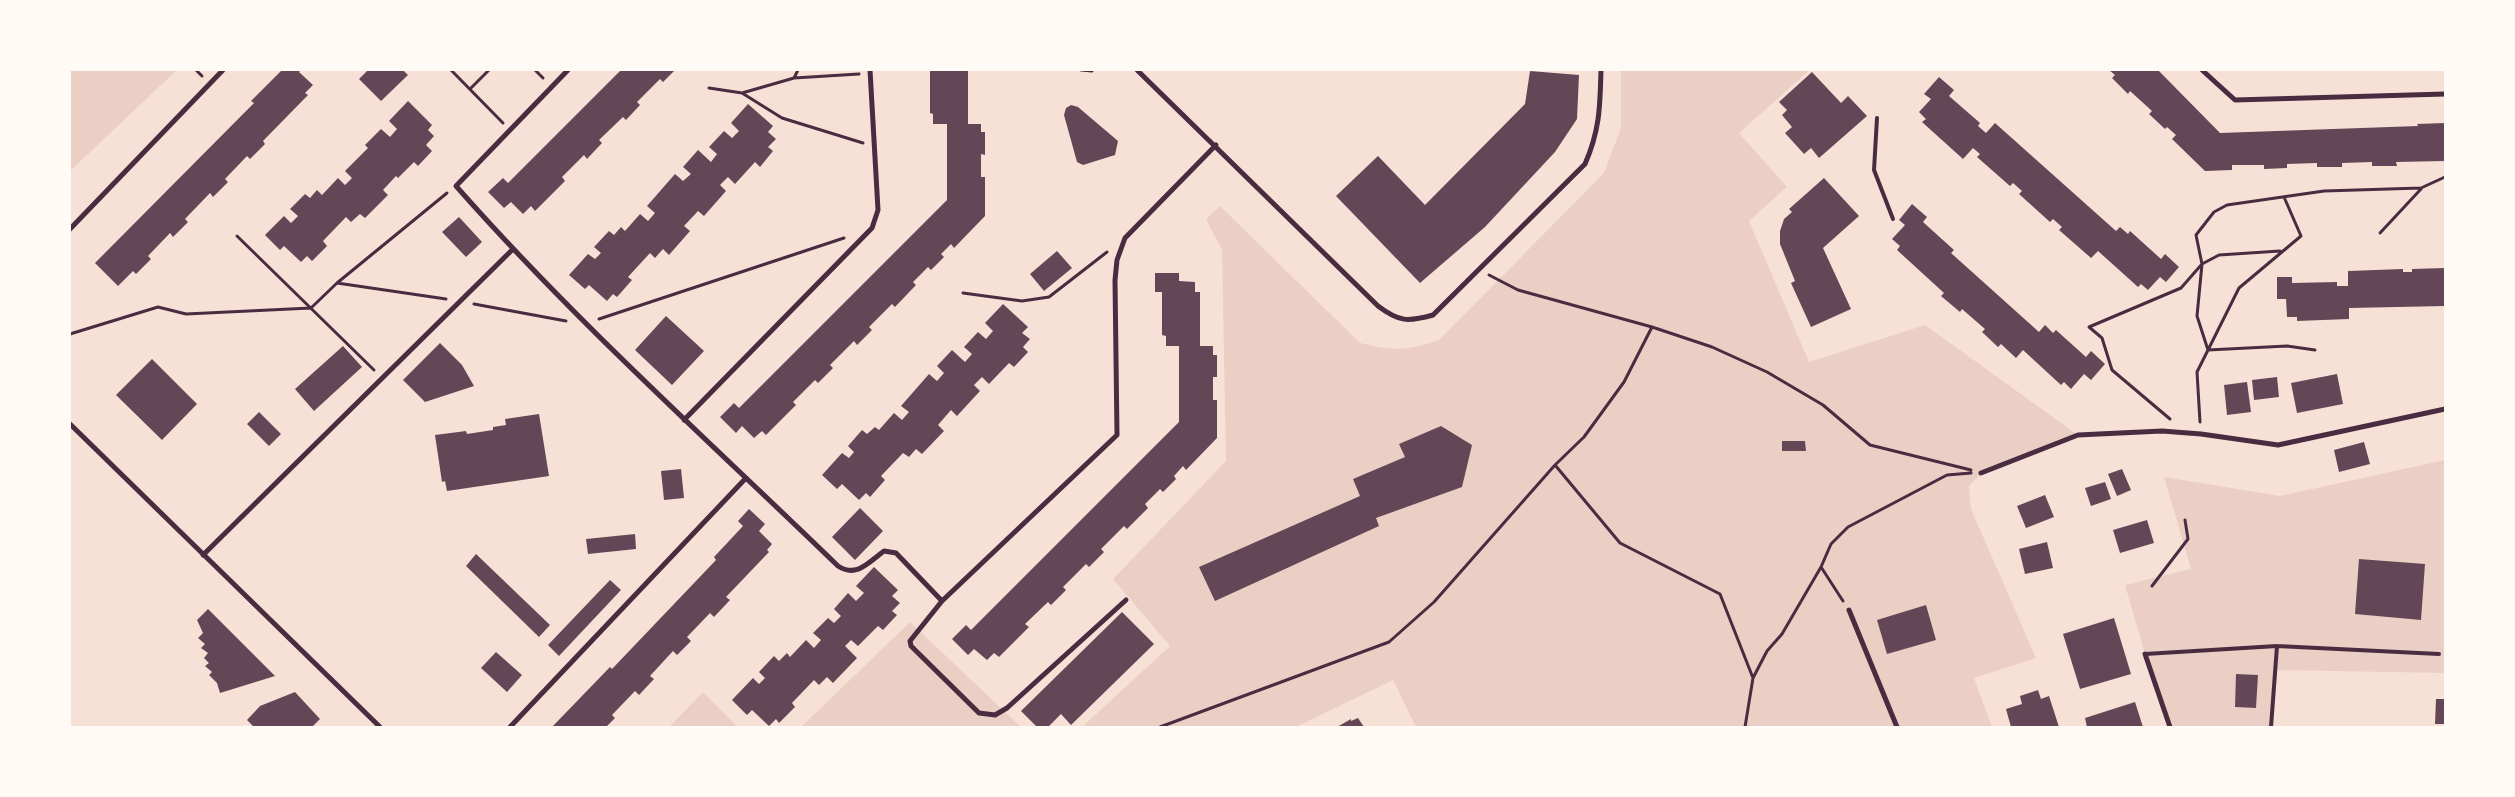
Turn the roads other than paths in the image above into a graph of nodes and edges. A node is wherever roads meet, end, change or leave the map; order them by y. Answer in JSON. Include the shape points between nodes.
{"nodes":[{"id":1,"x":223,"y":70,"type":"edge"},
{"id":2,"x":568,"y":70,"type":"edge"},
{"id":3,"x":1137,"y":70,"type":"edge"},
{"id":4,"x":1601,"y":70,"type":"edge"},
{"id":5,"x":2202,"y":70,"type":"edge"},
{"id":6,"x":870,"y":71,"type":"edge"},
{"id":7,"x":2445,"y":94,"type":"edge"},
{"id":8,"x":1877,"y":118,"type":"dead end"},
{"id":9,"x":1216,"y":145,"type":"junction"},
{"id":10,"x":1893,"y":219,"type":"dead end"},
{"id":11,"x":70,"y":229,"type":"edge"},
{"id":12,"x":512,"y":250,"type":"junction"},
{"id":13,"x":2445,"y":409,"type":"edge"},
{"id":14,"x":684,"y":420,"type":"junction"},
{"id":15,"x":70,"y":424,"type":"edge"},
{"id":16,"x":1982,"y":473,"type":"road end"},
{"id":17,"x":746,"y":478,"type":"junction"},
{"id":18,"x":203,"y":555,"type":"junction"},
{"id":19,"x":1126,"y":600,"type":"dead end"},
{"id":20,"x":942,"y":601,"type":"junction"},
{"id":21,"x":1849,"y":610,"type":"road end"},
{"id":22,"x":2278,"y":646,"type":"junction"},
{"id":23,"x":2145,"y":654,"type":"joint"},
{"id":24,"x":2439,"y":654,"type":"dead end"},
{"id":25,"x":380,"y":727,"type":"edge"},
{"id":26,"x":510,"y":727,"type":"edge"},
{"id":27,"x":1897,"y":727,"type":"edge"},
{"id":28,"x":2170,"y":727,"type":"edge"},
{"id":29,"x":2271,"y":727,"type":"edge"}],
"edges":[{"from":1,"to":11,"type":"street"},
{"from":2,"to":12,"type":"street","via":[[456,186]]},
{"from":3,"to":9,"type":"street"},
{"from":4,"to":9,"type":"street","via":[[1600,119],[1585,164],[1433,315],[1412,321],[1392,316],[1371,299]]},
{"from":5,"to":7,"type":"street","via":[[2235,100]]},
{"from":6,"to":14,"type":"street","via":[[878,210],[872,228]]},
{"from":8,"to":10,"type":"lane","via":[[1874,170]]},
{"from":9,"to":20,"type":"street","via":[[1125,238],[1117,260],[1118,435]]},
{"from":12,"to":14,"type":"street"},
{"from":12,"to":18,"type":"street"},
{"from":13,"to":16,"type":"street","via":[[2278,445],[2162,431],[2078,435]]},
{"from":14,"to":17,"type":"street"},
{"from":15,"to":18,"type":"street"},
{"from":17,"to":20,"type":"street","via":[[846,572],[857,571],[884,552],[896,553]]},
{"from":17,"to":26,"type":"street"},
{"from":18,"to":25,"type":"street"},
{"from":19,"to":20,"type":"street","via":[[996,715],[979,713],[911,646],[914,634]]},
{"from":21,"to":27,"type":"street"},
{"from":22,"to":23,"type":"lane"},
{"from":22,"to":24,"type":"lane"},
{"from":22,"to":29,"type":"lane"},
{"from":23,"to":28,"type":"street"}]}
